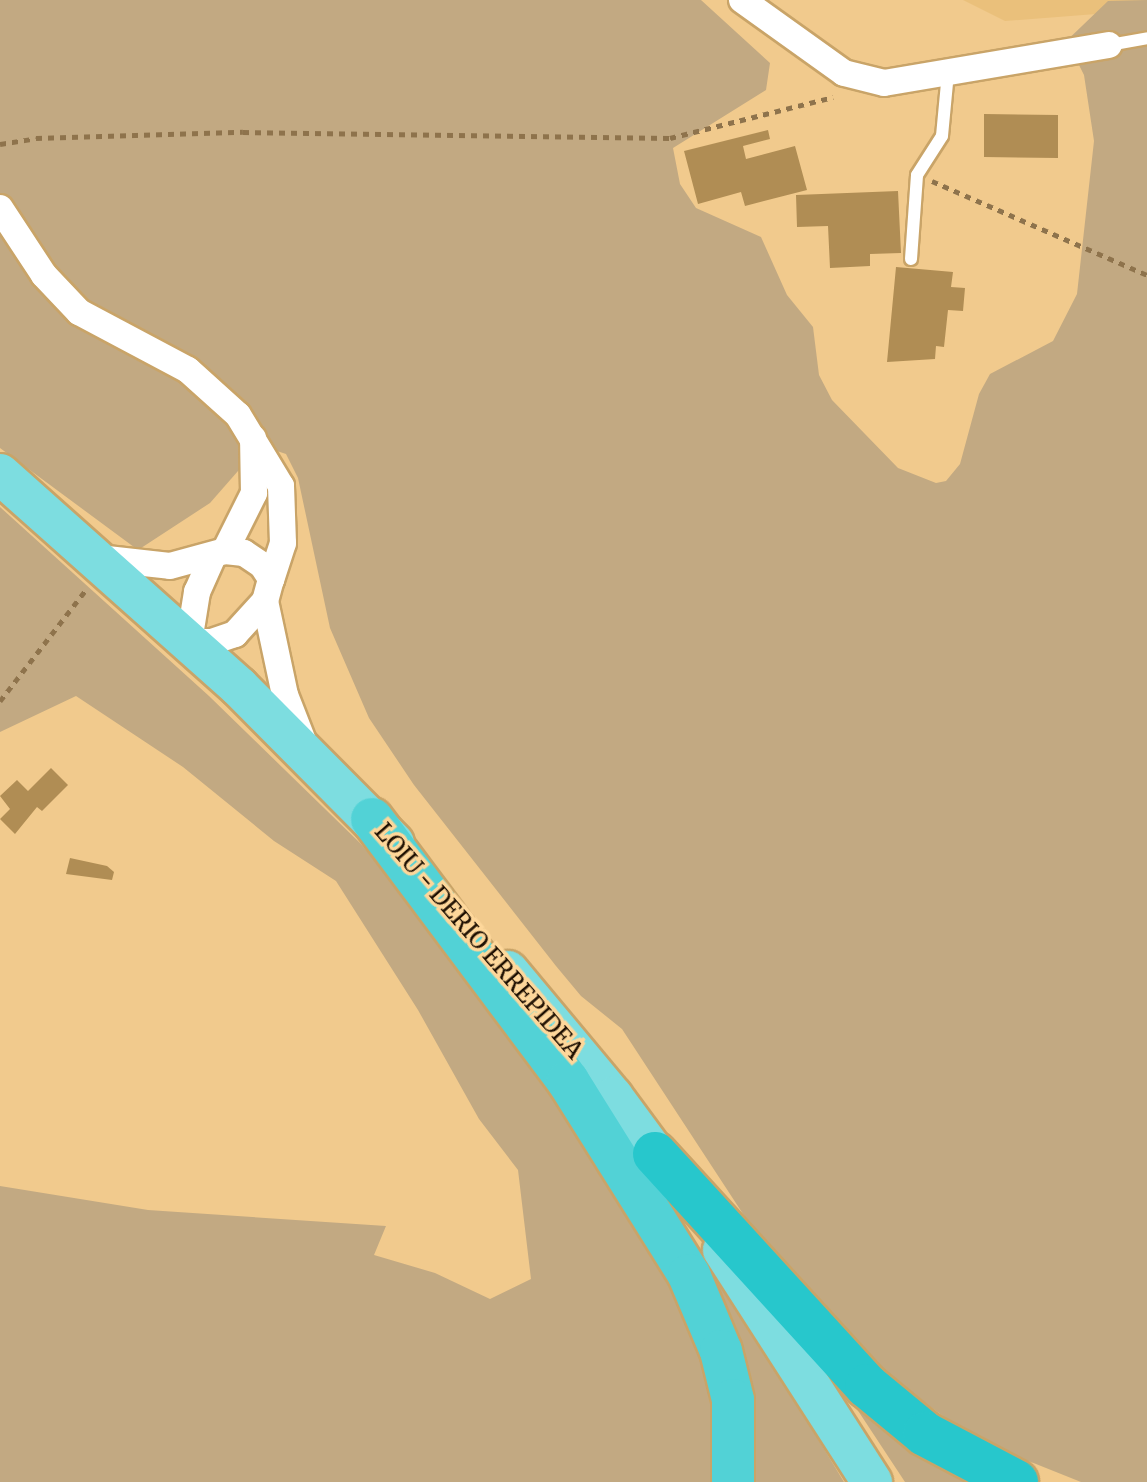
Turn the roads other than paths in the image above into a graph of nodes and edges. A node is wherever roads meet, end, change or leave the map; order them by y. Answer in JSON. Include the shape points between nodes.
{"nodes":[{"id":1,"x":742,"y":0,"type":"edge"},
{"id":2,"x":1147,"y":38,"type":"edge"},
{"id":3,"x":1109,"y":45,"type":"joint"},
{"id":4,"x":948,"y":73,"type":"junction"},
{"id":5,"x":0,"y":208,"type":"edge"},
{"id":6,"x":911,"y":259,"type":"dead end"},
{"id":7,"x":253,"y":438,"type":"junction"},
{"id":8,"x":0,"y":474,"type":"edge"},
{"id":9,"x":219,"y":555,"type":"junction"},
{"id":10,"x":102,"y":562,"type":"junction"},
{"id":11,"x":268,"y":590,"type":"junction"},
{"id":12,"x":189,"y":642,"type":"junction"},
{"id":13,"x":314,"y":762,"type":"junction"},
{"id":14,"x":372,"y":819,"type":"junction"},
{"id":15,"x":655,"y":1154,"type":"junction"},
{"id":16,"x":733,"y":1482,"type":"edge"},
{"id":17,"x":872,"y":1482,"type":"edge"},
{"id":18,"x":1016,"y":1482,"type":"edge"}],
"edges":[{"from":1,"to":4,"type":"street","via":[[844,73],[884,83]]},
{"from":2,"to":3,"type":"lane"},
{"from":3,"to":4,"type":"street"},
{"from":4,"to":6,"type":"lane","via":[[942,136],[917,175]]},
{"from":5,"to":7,"type":"street","via":[[44,275],[79,312],[188,370],[214,390]]},
{"from":7,"to":9,"type":"street","via":[[254,493]]},
{"from":7,"to":11,"type":"street","via":[[281,486],[283,543]]},
{"from":8,"to":10,"type":"main road","name":"LOIU - DERIO ERREPIDEA"},
{"from":9,"to":10,"type":"street","via":[[170,566]]},
{"from":9,"to":11,"type":"street","via":[[244,553],[262,565]]},
{"from":9,"to":12,"type":"street","via":[[197,592]]},
{"from":10,"to":12,"type":"main road","name":"LOIU - DERIO ERREPIDEA"},
{"from":11,"to":12,"type":"street","via":[[235,634]]},
{"from":11,"to":13,"type":"street","via":[[285,695]]},
{"from":12,"to":13,"type":"main road","name":"LOIU - DERIO ERREPIDEA"},
{"from":13,"to":14,"type":"main road","name":"LOIU - DERIO ERREPIDEA"},
{"from":14,"to":15,"type":"main road","name":"LOIU - DERIO ERREPIDEA","via":[[489,948]]},
{"from":14,"to":16,"type":"highway","via":[[568,1081],[689,1275],[721,1351],[733,1400]]},
{"from":15,"to":17,"type":"main road","name":"LOIU - DERIO ERREPIDEA","via":[[817,1390]]},
{"from":15,"to":18,"type":"highway","via":[[867,1386],[925,1434]]}]}
